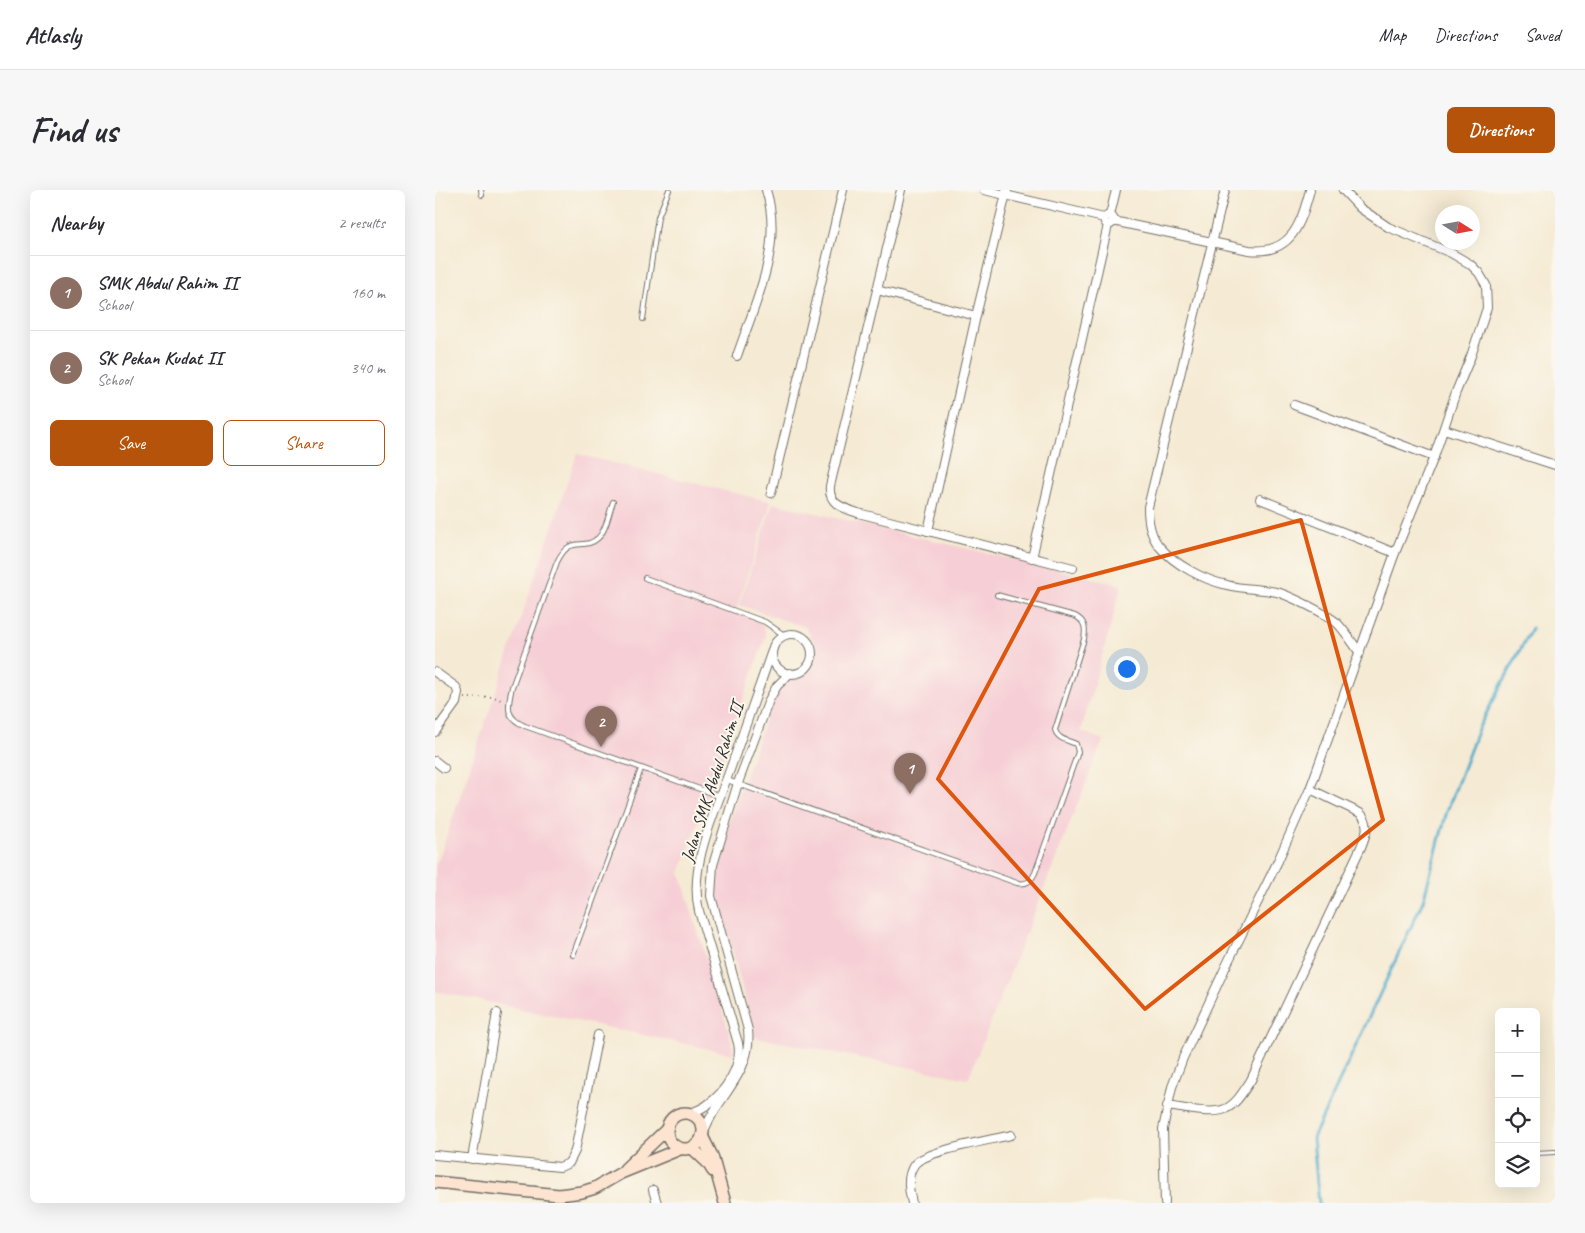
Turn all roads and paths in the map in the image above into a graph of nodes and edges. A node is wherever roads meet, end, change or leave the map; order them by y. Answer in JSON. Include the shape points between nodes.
{"nodes":[{"id":1,"x":669,"y":190,"type":"edge"},
{"id":2,"x":767,"y":190,"type":"edge"},
{"id":3,"x":843,"y":190,"type":"edge"},
{"id":4,"x":901,"y":190,"type":"edge"},
{"id":5,"x":984,"y":190,"type":"edge"},
{"id":6,"x":1116,"y":190,"type":"edge"},
{"id":7,"x":1225,"y":190,"type":"edge"},
{"id":8,"x":1310,"y":190,"type":"edge"},
{"id":9,"x":1343,"y":190,"type":"edge"},
{"id":10,"x":1006,"y":192,"type":"edge"},
{"id":11,"x":1109,"y":220,"type":"junction"},
{"id":12,"x":1212,"y":242,"type":"junction"},
{"id":13,"x":877,"y":290,"type":"junction"},
{"id":14,"x":976,"y":316,"type":"junction"},
{"id":15,"x":643,"y":319,"type":"dead end"},
{"id":16,"x":737,"y":356,"type":"dead end"},
{"id":17,"x":1294,"y":405,"type":"dead end"},
{"id":18,"x":1444,"y":428,"type":"junction"},
{"id":19,"x":1434,"y":458,"type":"junction"},
{"id":20,"x":1555,"y":466,"type":"edge"},
{"id":21,"x":771,"y":493,"type":"dead end"},
{"id":22,"x":1260,"y":500,"type":"dead end"},
{"id":23,"x":613,"y":502,"type":"dead end"},
{"id":24,"x":927,"y":531,"type":"junction"},
{"id":25,"x":1395,"y":553,"type":"junction"},
{"id":26,"x":1032,"y":558,"type":"junction"},
{"id":27,"x":1073,"y":568,"type":"dead end"},
{"id":28,"x":645,"y":578,"type":"dead end"},
{"id":29,"x":997,"y":595,"type":"dead end"},
{"id":30,"x":784,"y":635,"type":"junction"},
{"id":31,"x":774,"y":645,"type":"junction"},
{"id":32,"x":1361,"y":654,"type":"junction"},
{"id":33,"x":435,"y":672,"type":"edge"},
{"id":34,"x":790,"y":673,"type":"junction"},
{"id":35,"x":458,"y":698,"type":"junction"},
{"id":36,"x":509,"y":706,"type":"junction"},
{"id":37,"x":435,"y":732,"type":"edge"},
{"id":38,"x":435,"y":761,"type":"edge"},
{"id":39,"x":444,"y":768,"type":"dead end"},
{"id":40,"x":641,"y":769,"type":"junction"},
{"id":41,"x":727,"y":780,"type":"junction"},
{"id":42,"x":738,"y":783,"type":"junction"},
{"id":43,"x":1310,"y":789,"type":"junction"},
{"id":44,"x":721,"y":796,"type":"junction"},
{"id":45,"x":573,"y":956,"type":"dead end"},
{"id":46,"x":497,"y":1012,"type":"dead end"},
{"id":47,"x":598,"y":1035,"type":"dead end"},
{"id":48,"x":1167,"y":1106,"type":"junction"},
{"id":49,"x":689,"y":1114,"type":"junction"},
{"id":50,"x":667,"y":1129,"type":"junction"},
{"id":51,"x":702,"y":1135,"type":"junction"},
{"id":52,"x":1011,"y":1135,"type":"dead end"},
{"id":53,"x":692,"y":1148,"type":"junction"},
{"id":54,"x":680,"y":1149,"type":"junction"},
{"id":55,"x":1555,"y":1152,"type":"edge"},
{"id":56,"x":1540,"y":1153,"type":"edge"},
{"id":57,"x":435,"y":1155,"type":"edge"},
{"id":58,"x":472,"y":1159,"type":"junction"},
{"id":59,"x":621,"y":1173,"type":"junction"},
{"id":60,"x":718,"y":1179,"type":"junction"},
{"id":61,"x":435,"y":1182,"type":"edge"},
{"id":62,"x":653,"y":1190,"type":"dead end"},
{"id":63,"x":657,"y":1203,"type":"edge"},
{"id":64,"x":725,"y":1203,"type":"edge"},
{"id":65,"x":912,"y":1203,"type":"edge"},
{"id":66,"x":1165,"y":1203,"type":"edge"}],
"edges":[{"from":1,"to":15,"type":"lane","via":[[658,217]]},
{"from":2,"to":16,"type":"street","via":[[773,223],[769,261]]},
{"from":3,"to":21,"type":"street"},
{"from":4,"to":13,"type":"street"},
{"from":5,"to":10,"type":"street"},
{"from":6,"to":11,"type":"street"},
{"from":7,"to":12,"type":"street"},
{"from":8,"to":12,"type":"street","via":[[1299,225],[1278,246],[1259,251]]},
{"from":9,"to":18,"type":"street","via":[[1360,208],[1388,227],[1470,264],[1485,284],[1487,308]]},
{"from":10,"to":11,"type":"street"},
{"from":10,"to":14,"type":"street"},
{"from":11,"to":12,"type":"street"},
{"from":11,"to":26,"type":"street"},
{"from":12,"to":32,"type":"street","via":[[1149,501],[1150,527],[1159,546],[1179,563],[1227,585],[1290,597],[1337,623]]},
{"from":13,"to":14,"type":"street"},
{"from":13,"to":24,"type":"street","via":[[830,496],[843,508]]},
{"from":14,"to":24,"type":"street"},
{"from":17,"to":19,"type":"street"},
{"from":18,"to":19,"type":"street"},
{"from":18,"to":20,"type":"street"},
{"from":19,"to":25,"type":"street"},
{"from":22,"to":25,"type":"street"},
{"from":23,"to":36,"type":"lane","via":[[597,539],[567,546],[560,555],[512,687]]},
{"from":24,"to":26,"type":"street"},
{"from":25,"to":32,"type":"street"},
{"from":26,"to":27,"type":"street"},
{"from":28,"to":30,"type":"lane","via":[[765,622]]},
{"from":29,"to":42,"type":"lane","via":[[1075,616],[1085,627],[1055,730],[1060,738],[1076,744],[1079,752],[1030,881],[1017,883]]},
{"from":30,"to":31,"type":"street"},
{"from":30,"to":34,"type":"street","via":[[804,638],[811,650],[805,669]]},
{"from":31,"to":34,"type":"street","via":[[775,665]]},
{"from":31,"to":41,"type":"street","name":"Jalan SMK Abdul Rahim II"},
{"from":32,"to":43,"type":"street"},
{"from":33,"to":35,"type":"street","via":[[456,687]]},
{"from":34,"to":42,"type":"street","name":"Jalan SMK Abdul Rahim II","via":[[769,700]]},
{"from":35,"to":36,"type":"path","via":[[497,698]]},
{"from":35,"to":37,"type":"street"},
{"from":36,"to":40,"type":"lane","via":[[510,715],[518,723]]},
{"from":38,"to":39,"type":"street"},
{"from":40,"to":44,"type":"lane"},
{"from":40,"to":45,"type":"lane"},
{"from":41,"to":42,"type":"lane"},
{"from":41,"to":44,"type":"street","name":"Jalan SMK Abdul Rahim II"},
{"from":42,"to":51,"type":"street","name":"Jalan SMK Abdul Rahim II","via":[[715,857],[711,896],[749,1040],[741,1071]]},
{"from":43,"to":48,"type":"street","via":[[1183,1058]]},
{"from":43,"to":48,"type":"street","via":[[1364,816],[1367,828],[1361,847],[1244,1091],[1224,1110]]},
{"from":44,"to":49,"type":"street","name":"Jalan SMK Abdul Rahim II","via":[[698,867],[696,898],[739,1055],[720,1094],[707,1106]]},
{"from":46,"to":58,"type":"street"},
{"from":47,"to":58,"type":"street","via":[[575,1152],[569,1163],[560,1168]]},
{"from":48,"to":66,"type":"street","via":[[1163,1129]]},
{"from":49,"to":50,"type":"street","via":[[672,1119]]},
{"from":49,"to":51,"type":"street","via":[[700,1122]]},
{"from":50,"to":54,"type":"street","via":[[670,1141]]},
{"from":50,"to":59,"type":"street"},
{"from":51,"to":53,"type":"street"},
{"from":51,"to":60,"type":"street"},
{"from":52,"to":65,"type":"street","via":[[919,1160],[914,1164],[909,1181]]},
{"from":53,"to":54,"type":"street"},
{"from":53,"to":60,"type":"street","via":[[708,1163]]},
{"from":54,"to":59,"type":"street"},
{"from":55,"to":56,"type":"lane"},
{"from":57,"to":58,"type":"street"},
{"from":59,"to":61,"type":"street","via":[[595,1188],[559,1196]]},
{"from":60,"to":64,"type":"street"},
{"from":62,"to":63,"type":"street"}]}
